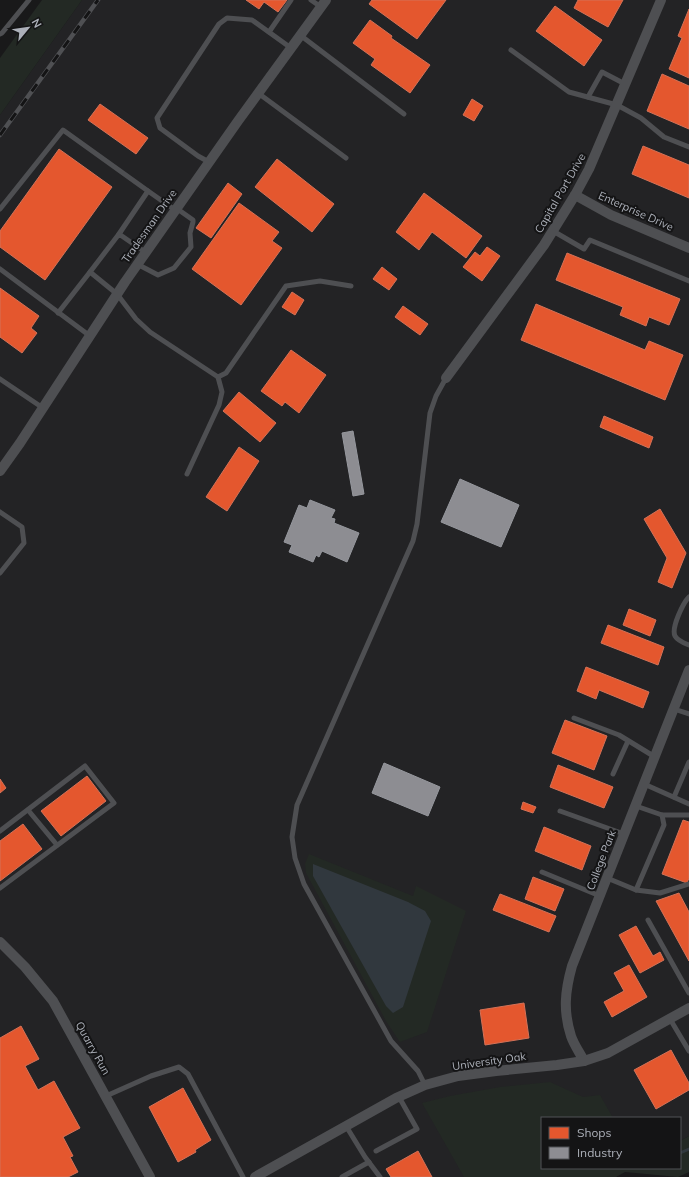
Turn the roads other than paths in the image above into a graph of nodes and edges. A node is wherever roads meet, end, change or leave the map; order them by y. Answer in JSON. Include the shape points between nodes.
{"nodes":[{"id":1,"x":29,"y":0,"type":"edge"},
{"id":2,"x":291,"y":0,"type":"edge"},
{"id":3,"x":311,"y":0,"type":"edge"},
{"id":4,"x":661,"y":0,"type":"edge"},
{"id":5,"x":323,"y":3,"type":"edge"},
{"id":6,"x":269,"y":32,"type":"junction"},
{"id":7,"x":0,"y":34,"type":"edge"},
{"id":8,"x":300,"y":35,"type":"junction"},
{"id":9,"x":291,"y":48,"type":"junction"},
{"id":10,"x":511,"y":50,"type":"dead end"},
{"id":11,"x":626,"y":84,"type":"junction"},
{"id":12,"x":258,"y":93,"type":"junction"},
{"id":13,"x":588,"y":97,"type":"junction"},
{"id":14,"x":617,"y":105,"type":"junction"},
{"id":15,"x":404,"y":114,"type":"dead end"},
{"id":16,"x":689,"y":147,"type":"edge"},
{"id":17,"x":346,"y":158,"type":"dead end"},
{"id":18,"x":209,"y":162,"type":"junction"},
{"id":19,"x":148,"y":191,"type":"junction"},
{"id":20,"x":575,"y":195,"type":"junction"},
{"id":21,"x":0,"y":209,"type":"edge"},
{"id":22,"x":176,"y":209,"type":"junction"},
{"id":23,"x":553,"y":231,"type":"junction"},
{"id":24,"x":119,"y":234,"type":"junction"},
{"id":25,"x":689,"y":248,"type":"edge"},
{"id":26,"x":145,"y":252,"type":"junction"},
{"id":27,"x":137,"y":264,"type":"junction"},
{"id":28,"x":0,"y":270,"type":"edge"},
{"id":29,"x":90,"y":272,"type":"junction"},
{"id":30,"x":689,"y":281,"type":"edge"},
{"id":31,"x":351,"y":286,"type":"dead end"},
{"id":32,"x":117,"y":294,"type":"junction"},
{"id":33,"x":58,"y":313,"type":"junction"},
{"id":34,"x":90,"y":336,"type":"junction"},
{"id":35,"x":218,"y":377,"type":"junction"},
{"id":36,"x":446,"y":378,"type":"joint"},
{"id":37,"x":0,"y":379,"type":"edge"},
{"id":38,"x":43,"y":408,"type":"junction"},
{"id":39,"x":0,"y":472,"type":"edge"},
{"id":40,"x":187,"y":474,"type":"dead end"},
{"id":41,"x":0,"y":512,"type":"edge"},
{"id":42,"x":0,"y":573,"type":"edge"},
{"id":43,"x":689,"y":597,"type":"edge"},
{"id":44,"x":689,"y":645,"type":"edge"},
{"id":45,"x":689,"y":670,"type":"edge"},
{"id":46,"x":685,"y":690,"type":"edge"},
{"id":47,"x":674,"y":709,"type":"junction"},
{"id":48,"x":689,"y":714,"type":"edge"},
{"id":49,"x":574,"y":718,"type":"dead end"},
{"id":50,"x":628,"y":741,"type":"junction"},
{"id":51,"x":655,"y":757,"type":"junction"},
{"id":52,"x":689,"y":762,"type":"edge"},
{"id":53,"x":613,"y":774,"type":"dead end"},
{"id":54,"x":644,"y":784,"type":"junction"},
{"id":55,"x":674,"y":797,"type":"junction"},
{"id":56,"x":689,"y":804,"type":"edge"},
{"id":57,"x":636,"y":806,"type":"junction"},
{"id":58,"x":28,"y":810,"type":"junction"},
{"id":59,"x":560,"y":811,"type":"dead end"},
{"id":60,"x":662,"y":815,"type":"junction"},
{"id":61,"x":689,"y":815,"type":"edge"},
{"id":62,"x":0,"y":831,"type":"edge"},
{"id":63,"x":624,"y":834,"type":"junction"},
{"id":64,"x":57,"y":845,"type":"junction"},
{"id":65,"x":542,"y":872,"type":"dead end"},
{"id":66,"x":607,"y":878,"type":"junction"},
{"id":67,"x":689,"y":884,"type":"edge"},
{"id":68,"x":0,"y":888,"type":"edge"},
{"id":69,"x":636,"y":890,"type":"junction"},
{"id":70,"x":600,"y":896,"type":"junction"},
{"id":71,"x":648,"y":920,"type":"dead end"},
{"id":72,"x":0,"y":942,"type":"edge"},
{"id":73,"x":689,"y":993,"type":"edge"},
{"id":74,"x":689,"y":1008,"type":"edge"},
{"id":75,"x":670,"y":1019,"type":"junction"},
{"id":76,"x":689,"y":1051,"type":"edge"},
{"id":77,"x":584,"y":1061,"type":"junction"},
{"id":78,"x":425,"y":1085,"type":"junction"},
{"id":79,"x":106,"y":1096,"type":"junction"},
{"id":80,"x":399,"y":1097,"type":"junction"},
{"id":81,"x":346,"y":1126,"type":"junction"},
{"id":82,"x":376,"y":1151,"type":"dead end"},
{"id":83,"x":369,"y":1162,"type":"junction"},
{"id":84,"x":150,"y":1177,"type":"edge"},
{"id":85,"x":243,"y":1177,"type":"edge"},
{"id":86,"x":255,"y":1177,"type":"edge"},
{"id":87,"x":342,"y":1177,"type":"edge"},
{"id":88,"x":380,"y":1177,"type":"edge"}],
"edges":[{"from":1,"to":7,"type":"lane"},
{"from":2,"to":6,"type":"lane"},
{"from":3,"to":5,"type":"lane"},
{"from":4,"to":11,"type":"street","name":"Capital Port Drive"},
{"from":5,"to":8,"type":"street","name":"Tradesman Drive"},
{"from":6,"to":9,"type":"lane"},
{"from":6,"to":18,"type":"lane","via":[[252,20],[227,18],[219,24],[157,118],[160,128]]},
{"from":8,"to":9,"type":"street","name":"Tradesman Drive"},
{"from":8,"to":15,"type":"lane"},
{"from":9,"to":12,"type":"street","name":"Tradesman Drive"},
{"from":10,"to":13,"type":"lane","via":[[569,92]]},
{"from":11,"to":13,"type":"lane","via":[[602,72]]},
{"from":11,"to":14,"type":"street","name":"Capital Port Drive"},
{"from":12,"to":17,"type":"lane"},
{"from":12,"to":18,"type":"street","name":"Tradesman Drive"},
{"from":13,"to":14,"type":"lane"},
{"from":14,"to":16,"type":"lane","via":[[641,118],[664,137]]},
{"from":14,"to":20,"type":"street","name":"Capital Port Drive"},
{"from":18,"to":22,"type":"street","name":"Tradesman Drive"},
{"from":19,"to":21,"type":"lane","via":[[64,130]]},
{"from":19,"to":22,"type":"lane"},
{"from":19,"to":24,"type":"lane"},
{"from":20,"to":23,"type":"street","name":"Capital Port Drive"},
{"from":20,"to":25,"type":"street","name":"Enterprise Drive","via":[[611,215]]},
{"from":22,"to":26,"type":"street","name":"Tradesman Drive"},
{"from":22,"to":27,"type":"lane","via":[[193,220],[190,233],[191,247],[174,268],[158,275]]},
{"from":23,"to":30,"type":"lane","via":[[584,249],[590,240]]},
{"from":23,"to":36,"type":"street","name":"Capital Port Drive"},
{"from":24,"to":26,"type":"lane"},
{"from":24,"to":29,"type":"lane"},
{"from":26,"to":27,"type":"street","name":"Tradesman Drive"},
{"from":27,"to":32,"type":"street","name":"Tradesman Drive"},
{"from":28,"to":33,"type":"lane"},
{"from":29,"to":32,"type":"lane"},
{"from":29,"to":33,"type":"lane"},
{"from":31,"to":35,"type":"lane","via":[[320,281],[286,286],[226,373]]},
{"from":32,"to":34,"type":"street","name":"Tradesman Drive"},
{"from":32,"to":35,"type":"lane","via":[[136,319],[150,332]]},
{"from":33,"to":34,"type":"lane"},
{"from":34,"to":38,"type":"street","name":"Tradesman Drive"},
{"from":35,"to":40,"type":"lane","via":[[222,392],[219,405]]},
{"from":36,"to":78,"type":"lane","via":[[430,414],[413,541],[297,805],[292,837],[295,858],[304,884],[391,1041],[418,1071]]},
{"from":37,"to":38,"type":"lane"},
{"from":38,"to":39,"type":"street","name":"Tradesman Drive"},
{"from":41,"to":42,"type":"lane","via":[[22,527],[24,543]]},
{"from":43,"to":44,"type":"lane","via":[[683,605],[674,632],[680,642]]},
{"from":45,"to":46,"type":"street","name":"College Park"},
{"from":46,"to":47,"type":"street","name":"College Park"},
{"from":47,"to":48,"type":"lane"},
{"from":47,"to":51,"type":"street","name":"College Park"},
{"from":49,"to":50,"type":"lane"},
{"from":50,"to":51,"type":"lane"},
{"from":50,"to":53,"type":"lane"},
{"from":51,"to":54,"type":"street","name":"College Park"},
{"from":52,"to":55,"type":"lane"},
{"from":54,"to":55,"type":"lane"},
{"from":54,"to":57,"type":"street","name":"College Park"},
{"from":55,"to":56,"type":"lane"},
{"from":57,"to":60,"type":"lane"},
{"from":57,"to":63,"type":"street","name":"College Park"},
{"from":58,"to":62,"type":"lane"},
{"from":58,"to":64,"type":"lane"},
{"from":58,"to":64,"type":"lane","via":[[85,766],[114,803]]},
{"from":59,"to":63,"type":"lane"},
{"from":60,"to":61,"type":"lane"},
{"from":60,"to":69,"type":"lane","via":[[664,825]]},
{"from":63,"to":66,"type":"street","name":"College Park"},
{"from":64,"to":68,"type":"lane"},
{"from":65,"to":70,"type":"lane"},
{"from":66,"to":69,"type":"lane"},
{"from":66,"to":70,"type":"street","name":"College Park"},
{"from":67,"to":69,"type":"lane","via":[[660,893]]},
{"from":70,"to":77,"type":"street","name":"College Park","via":[[567,985],[566,1016],[572,1037]]},
{"from":71,"to":73,"type":"lane"},
{"from":72,"to":79,"type":"street","name":"Quarry Run","via":[[53,1001]]},
{"from":74,"to":75,"type":"street","name":"University Oak"},
{"from":75,"to":76,"type":"lane"},
{"from":75,"to":77,"type":"street","name":"University Oak","via":[[608,1053]]},
{"from":77,"to":78,"type":"street","name":"University Oak","via":[[458,1076]]},
{"from":78,"to":80,"type":"street","name":"University Oak"},
{"from":79,"to":84,"type":"street","name":"Quarry Run"},
{"from":79,"to":85,"type":"lane","via":[[179,1067],[188,1074]]},
{"from":80,"to":81,"type":"street","name":"University Oak"},
{"from":80,"to":82,"type":"lane","via":[[417,1129]]},
{"from":81,"to":83,"type":"lane"},
{"from":81,"to":86,"type":"street","name":"University Oak"},
{"from":83,"to":87,"type":"lane"},
{"from":83,"to":88,"type":"lane"}]}
